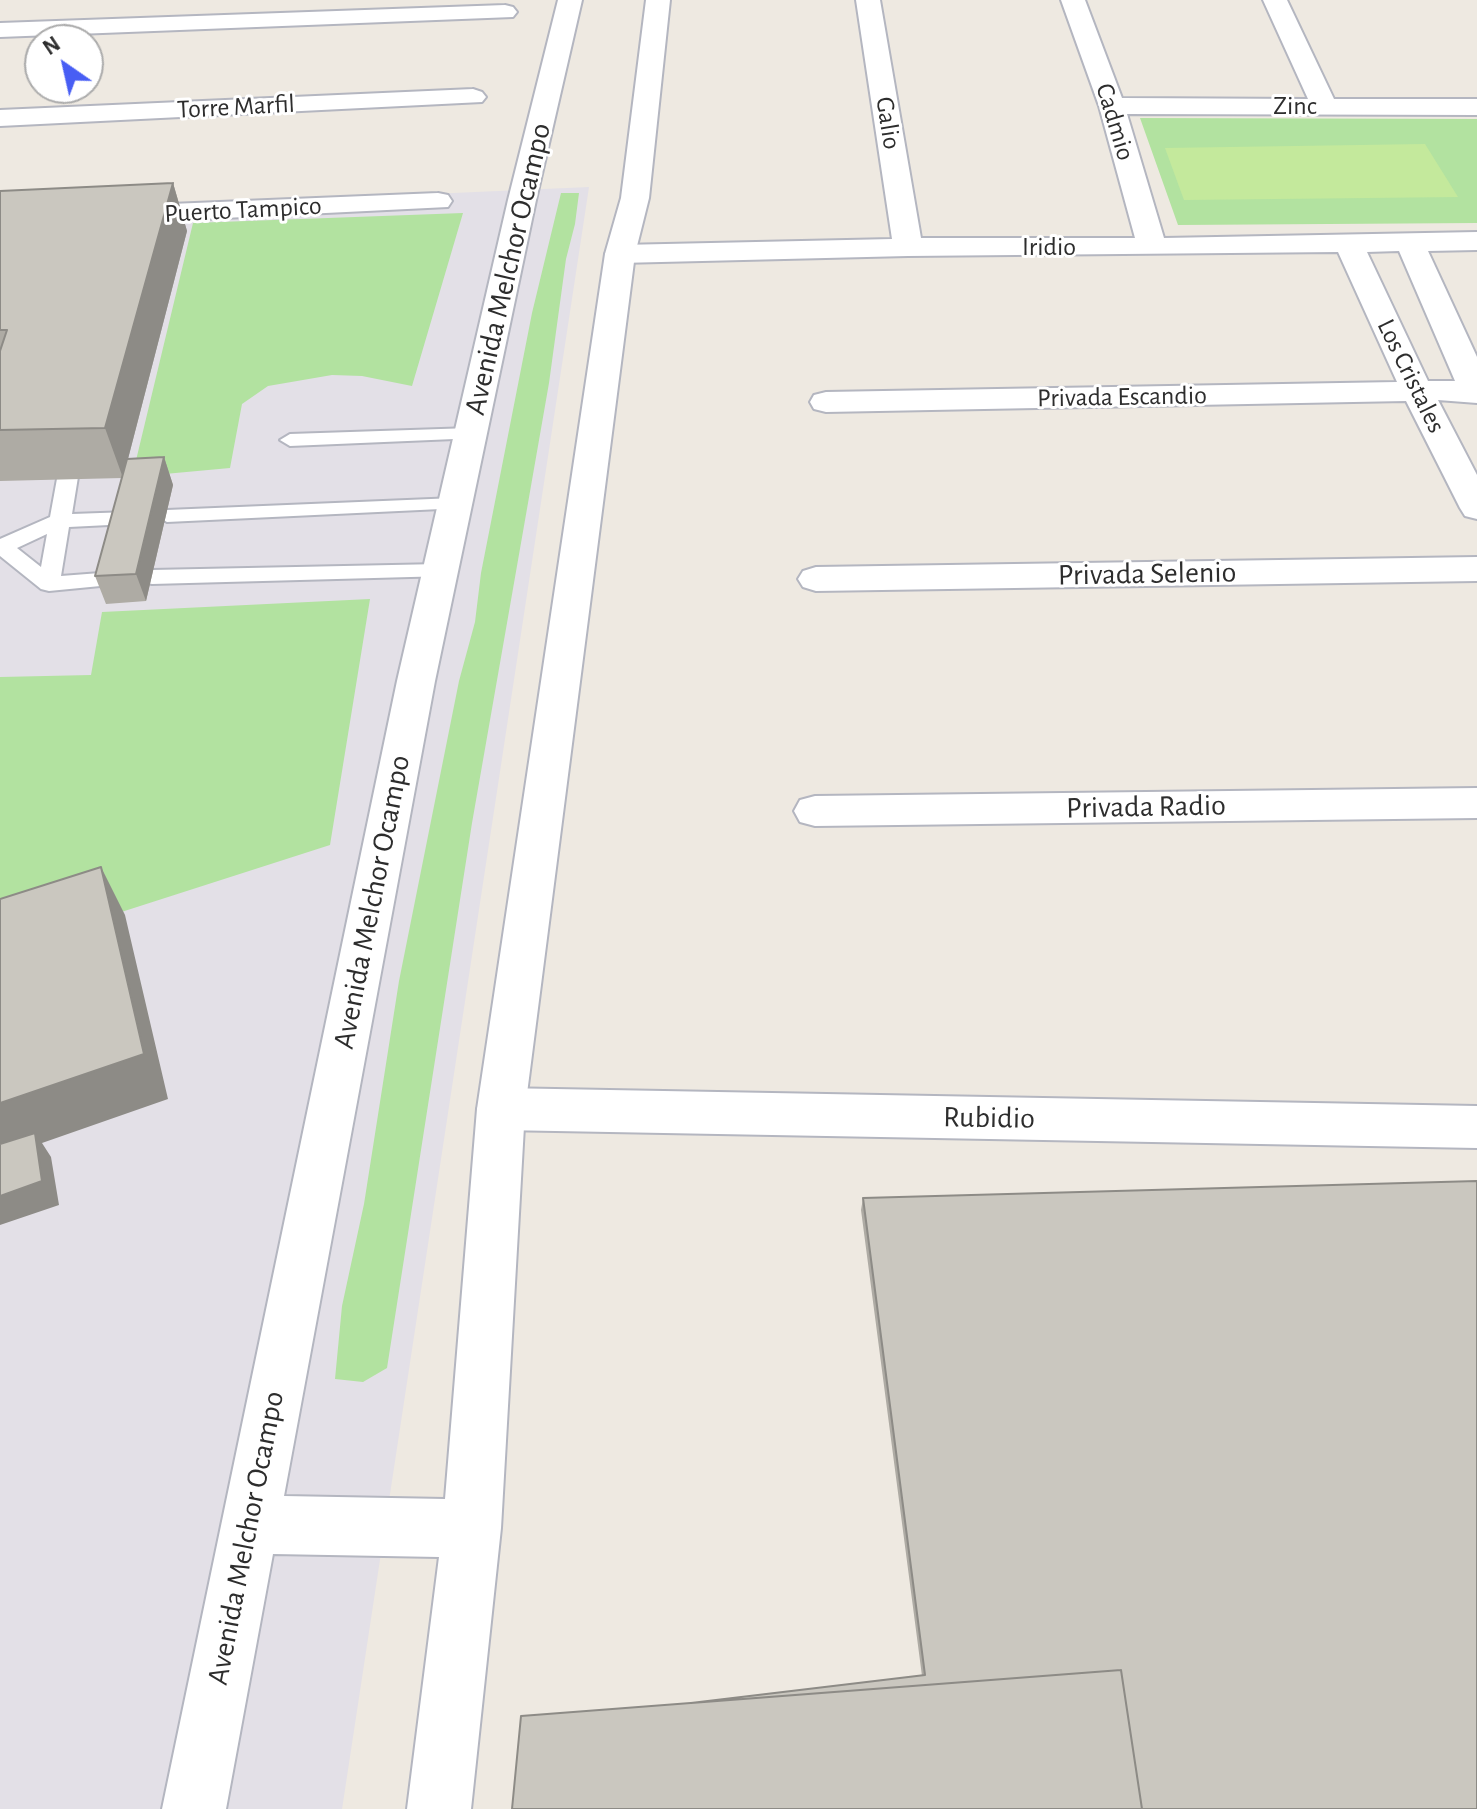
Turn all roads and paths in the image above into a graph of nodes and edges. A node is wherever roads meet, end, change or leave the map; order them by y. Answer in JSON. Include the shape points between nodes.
{"nodes":[{"id":1,"x":570,"y":0,"type":"edge"},
{"id":2,"x":658,"y":0,"type":"edge"},
{"id":3,"x":868,"y":0,"type":"edge"},
{"id":4,"x":1073,"y":0,"type":"edge"},
{"id":5,"x":1275,"y":0,"type":"edge"},
{"id":6,"x":505,"y":12,"type":"dead end"},
{"id":7,"x":0,"y":30,"type":"edge"},
{"id":8,"x":473,"y":97,"type":"dead end"},
{"id":9,"x":1112,"y":106,"type":"junction"},
{"id":10,"x":1324,"y":106,"type":"junction"},
{"id":11,"x":1477,"y":107,"type":"edge"},
{"id":12,"x":0,"y":118,"type":"edge"},
{"id":13,"x":438,"y":201,"type":"dead end"},
{"id":14,"x":0,"y":220,"type":"edge"},
{"id":15,"x":1477,"y":241,"type":"edge"},
{"id":16,"x":1410,"y":242,"type":"junction"},
{"id":17,"x":1348,"y":243,"type":"junction"},
{"id":18,"x":908,"y":247,"type":"junction"},
{"id":19,"x":1152,"y":247,"type":"junction"},
{"id":20,"x":620,"y":254,"type":"junction"},
{"id":21,"x":1417,"y":391,"type":"junction"},
{"id":22,"x":1476,"y":391,"type":"edge"},
{"id":23,"x":826,"y":402,"type":"dead end"},
{"id":24,"x":76,"y":427,"type":"edge"},
{"id":25,"x":471,"y":434,"type":"junction"},
{"id":26,"x":290,"y":440,"type":"dead end"},
{"id":27,"x":455,"y":504,"type":"junction"},
{"id":28,"x":1477,"y":508,"type":"edge"},
{"id":29,"x":167,"y":516,"type":"dead end"},
{"id":30,"x":129,"y":518,"type":"edge"},
{"id":31,"x":59,"y":521,"type":"junction"},
{"id":32,"x":1,"y":547,"type":"edge"},
{"id":33,"x":1477,"y":569,"type":"edge"},
{"id":34,"x":440,"y":571,"type":"junction"},
{"id":35,"x":152,"y":577,"type":"dead end"},
{"id":36,"x":113,"y":579,"type":"edge"},
{"id":37,"x":816,"y":579,"type":"dead end"},
{"id":38,"x":49,"y":584,"type":"junction"},
{"id":39,"x":1477,"y":803,"type":"edge"},
{"id":40,"x":815,"y":811,"type":"dead end"},
{"id":41,"x":501,"y":1109,"type":"junction"},
{"id":42,"x":1477,"y":1127,"type":"edge"},
{"id":43,"x":248,"y":1525,"type":"junction"},
{"id":44,"x":472,"y":1528,"type":"junction"},
{"id":45,"x":194,"y":1809,"type":"edge"},
{"id":46,"x":439,"y":1809,"type":"edge"}],
"edges":[{"from":1,"to":25,"type":"street","name":"Avenida Melchor Ocampo"},
{"from":2,"to":20,"type":"street","via":[[635,198]]},
{"from":3,"to":18,"type":"street","name":"Galio"},
{"from":4,"to":9,"type":"street","name":"Cadmio"},
{"from":5,"to":10,"type":"street"},
{"from":6,"to":7,"type":"street"},
{"from":8,"to":12,"type":"street","name":"Torre Marfil"},
{"from":9,"to":10,"type":"street","name":"Zinc"},
{"from":9,"to":19,"type":"street","name":"Cadmio"},
{"from":10,"to":11,"type":"street","name":"Zinc"},
{"from":13,"to":14,"type":"street","name":"Puerto Tampico"},
{"from":15,"to":16,"type":"street","name":"Iridio"},
{"from":16,"to":17,"type":"street","name":"Iridio"},
{"from":16,"to":22,"type":"street","name":"Los Cristales"},
{"from":17,"to":19,"type":"street","name":"Iridio"},
{"from":17,"to":21,"type":"street","name":"Los Cristales"},
{"from":18,"to":19,"type":"street","name":"Iridio"},
{"from":18,"to":20,"type":"street","name":"Iridio"},
{"from":20,"to":41,"type":"street"},
{"from":21,"to":22,"type":"street","name":"Privada Escandio"},
{"from":21,"to":23,"type":"street","name":"Privada Escandio"},
{"from":21,"to":28,"type":"street","name":"Los Cristales"},
{"from":24,"to":31,"type":"lane"},
{"from":25,"to":26,"type":"lane"},
{"from":25,"to":27,"type":"street","name":"Avenida Melchor Ocampo"},
{"from":27,"to":29,"type":"lane"},
{"from":27,"to":34,"type":"street","name":"Avenida Melchor Ocampo"},
{"from":30,"to":31,"type":"lane"},
{"from":31,"to":32,"type":"lane"},
{"from":31,"to":38,"type":"lane"},
{"from":32,"to":38,"type":"lane"},
{"from":33,"to":37,"type":"street","name":"Privada Selenio"},
{"from":34,"to":35,"type":"lane"},
{"from":34,"to":43,"type":"street","name":"Avenida Melchor Ocampo"},
{"from":36,"to":38,"type":"lane"},
{"from":39,"to":40,"type":"street","name":"Privada Radio"},
{"from":41,"to":42,"type":"street","name":"Rubidio"},
{"from":41,"to":44,"type":"street"},
{"from":43,"to":44,"type":"street"},
{"from":43,"to":45,"type":"street","name":"Avenida Melchor Ocampo"},
{"from":44,"to":46,"type":"street"}]}
